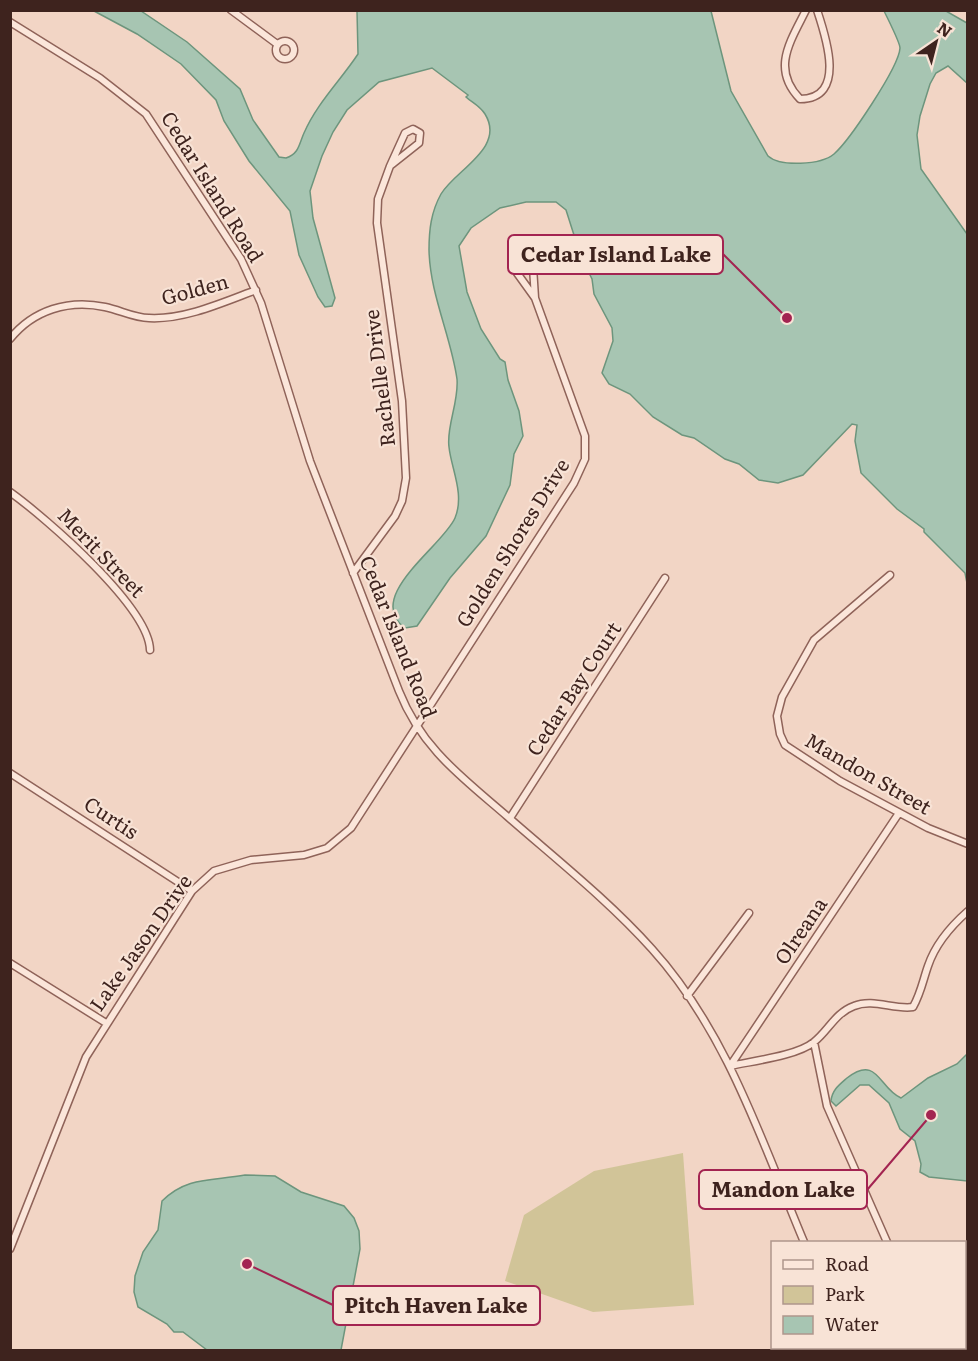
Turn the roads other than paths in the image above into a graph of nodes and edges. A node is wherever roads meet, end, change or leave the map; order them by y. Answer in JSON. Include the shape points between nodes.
{"nodes":[{"id":1,"x":231,"y":10,"type":"edge"},
{"id":2,"x":806,"y":10,"type":"edge"},
{"id":3,"x":818,"y":10,"type":"edge"},
{"id":4,"x":10,"y":22,"type":"edge"},
{"id":5,"x":277,"y":44,"type":"dead end"},
{"id":6,"x":390,"y":166,"type":"junction"},
{"id":7,"x":256,"y":290,"type":"junction"},
{"id":8,"x":535,"y":298,"type":"junction"},
{"id":9,"x":10,"y":339,"type":"edge"},
{"id":10,"x":10,"y":492,"type":"edge"},
{"id":11,"x":353,"y":573,"type":"junction"},
{"id":12,"x":890,"y":574,"type":"dead end"},
{"id":13,"x":665,"y":578,"type":"dead end"},
{"id":14,"x":150,"y":650,"type":"dead end"},
{"id":15,"x":416,"y":727,"type":"junction"},
{"id":16,"x":10,"y":773,"type":"edge"},
{"id":17,"x":899,"y":813,"type":"junction"},
{"id":18,"x":510,"y":818,"type":"junction"},
{"id":19,"x":968,"y":844,"type":"edge"},
{"id":20,"x":192,"y":891,"type":"junction"},
{"id":21,"x":968,"y":912,"type":"edge"},
{"id":22,"x":750,"y":913,"type":"dead end"},
{"id":23,"x":10,"y":963,"type":"edge"},
{"id":24,"x":687,"y":996,"type":"junction"},
{"id":25,"x":106,"y":1023,"type":"junction"},
{"id":26,"x":814,"y":1042,"type":"junction"},
{"id":27,"x":730,"y":1066,"type":"junction"},
{"id":28,"x":804,"y":1241,"type":"edge"},
{"id":29,"x":888,"y":1241,"type":"edge"},
{"id":30,"x":10,"y":1249,"type":"edge"}],
"edges":[{"from":1,"to":5,"type":"street"},
{"from":2,"to":3,"type":"street","via":[[787,47],[784,70],[789,88],[800,99],[810,99],[820,92],[830,69]]},
{"from":4,"to":7,"type":"street","name":"Cedar Island Road","via":[[100,78],[146,114],[233,246]]},
{"from":6,"to":6,"type":"street","name":"Rachelle Drive","via":[[419,143],[418,131],[411,129],[405,133]]},
{"from":6,"to":11,"type":"street","name":"Rachelle Drive","via":[[380,193],[377,217],[402,401],[406,478],[397,512]]},
{"from":7,"to":9,"type":"street","name":"Golden","via":[[179,315],[150,318],[73,304],[44,310]]},
{"from":7,"to":11,"type":"street","name":"Cedar Island Road","via":[[310,460]]},
{"from":8,"to":8,"type":"street","name":"Golden Shores Drive","via":[[533,265],[520,258],[517,272]]},
{"from":8,"to":15,"type":"street","name":"Golden Shores Drive","via":[[582,426],[584,463]]},
{"from":10,"to":14,"type":"street","name":"Merit Street","via":[[40,514],[118,592],[146,631]]},
{"from":11,"to":15,"type":"street","name":"Cedar Island Road"},
{"from":12,"to":17,"type":"street","name":"Mandon Street","via":[[814,640],[782,697],[777,716],[785,745]]},
{"from":13,"to":18,"type":"street","name":"Cedar Bay Court"},
{"from":15,"to":18,"type":"street","name":"Cedar Island Road","via":[[440,757]]},
{"from":15,"to":20,"type":"street","name":"Lake Jason Drive","via":[[360,815],[339,840],[304,855],[251,860],[214,872]]},
{"from":16,"to":20,"type":"street","name":"Curtis"},
{"from":17,"to":19,"type":"street","name":"Mandon Street"},
{"from":17,"to":27,"type":"street","name":"Olreana"},
{"from":18,"to":24,"type":"street","name":"Cedar Island Road","via":[[645,942]]},
{"from":20,"to":25,"type":"street","name":"Lake Jason Drive"},
{"from":21,"to":26,"type":"street","via":[[943,937],[913,1006],[857,1004],[830,1022]]},
{"from":22,"to":24,"type":"street"},
{"from":23,"to":25,"type":"street"},
{"from":24,"to":27,"type":"street","name":"Cedar Island Road"},
{"from":25,"to":30,"type":"street","name":"Lake Jason Drive","via":[[86,1057]]},
{"from":26,"to":27,"type":"street"},
{"from":26,"to":29,"type":"street","via":[[827,1106]]},
{"from":27,"to":28,"type":"street","name":"Cedar Island Road"}]}
